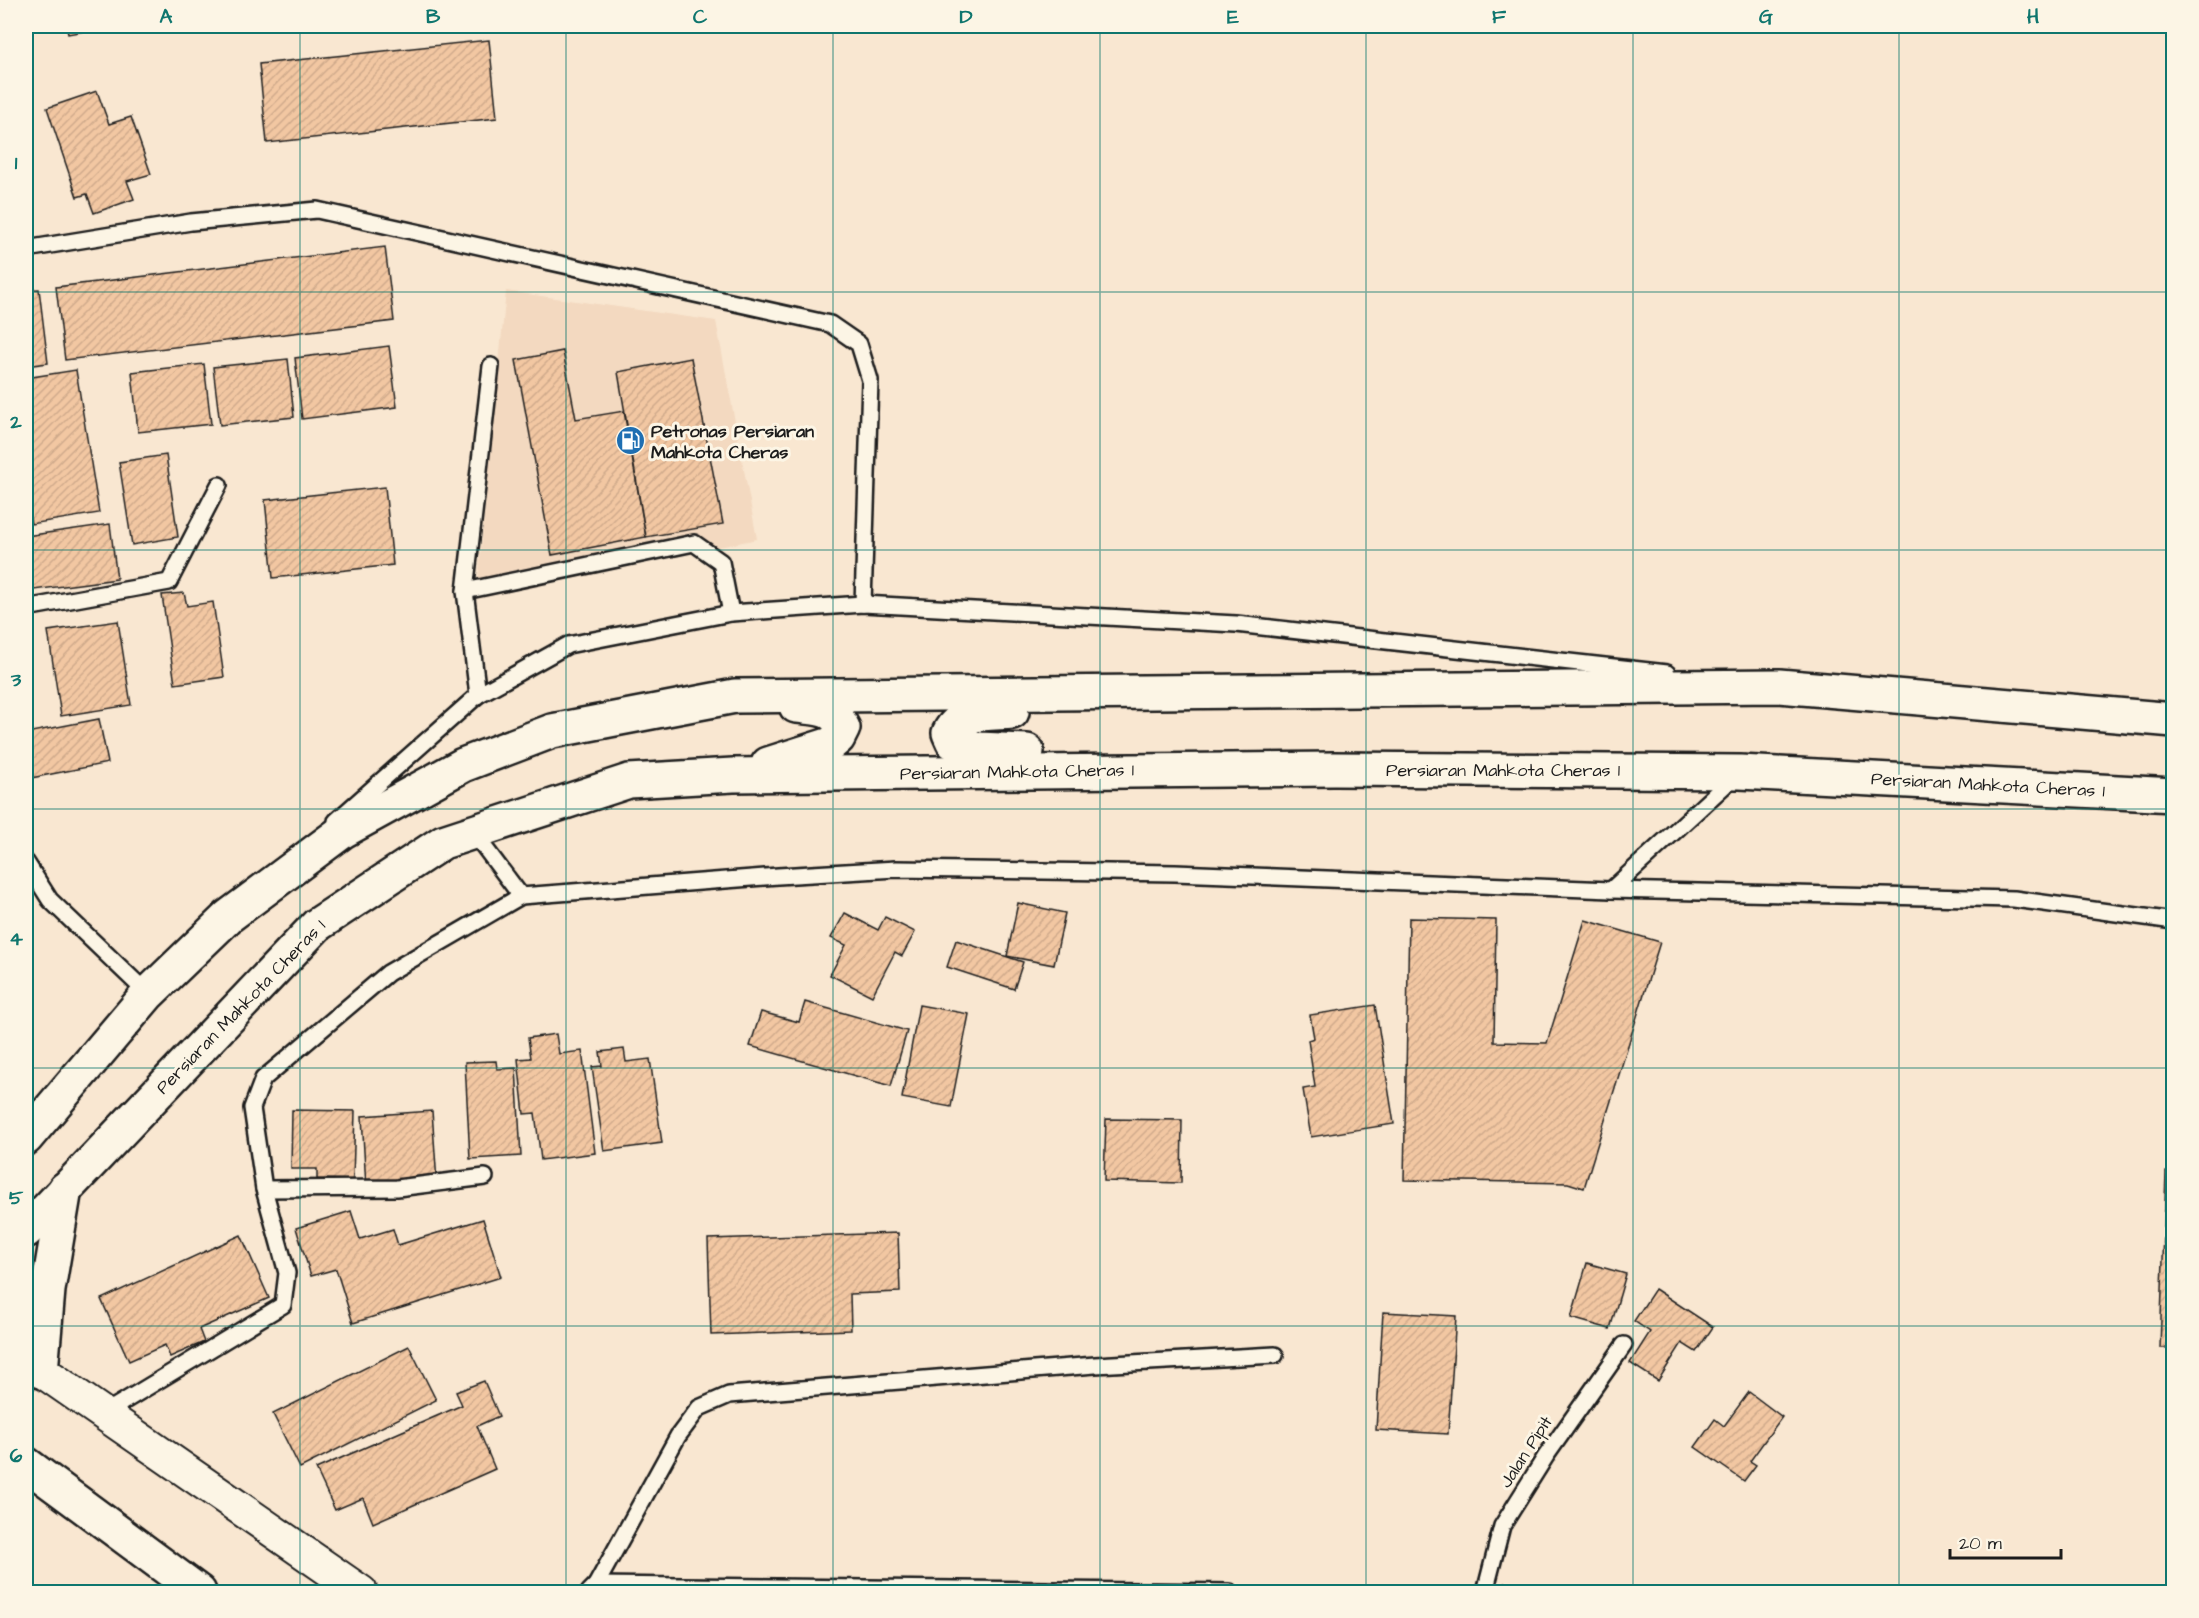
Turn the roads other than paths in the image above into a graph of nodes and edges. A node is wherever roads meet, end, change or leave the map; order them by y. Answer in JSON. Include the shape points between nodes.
{"nodes":[{"id":1,"x":26,"y":249,"type":"edge"},
{"id":2,"x":492,"y":366,"type":"dead end"},
{"id":3,"x":219,"y":485,"type":"dead end"},
{"id":4,"x":465,"y":591,"type":"junction"},
{"id":5,"x":863,"y":604,"type":"junction"},
{"id":6,"x":26,"y":608,"type":"edge"},
{"id":7,"x":731,"y":613,"type":"junction"},
{"id":8,"x":1779,"y":686,"type":"junction"},
{"id":9,"x":1313,"y":689,"type":"junction"},
{"id":10,"x":478,"y":695,"type":"junction"},
{"id":11,"x":735,"y":696,"type":"junction"},
{"id":12,"x":2174,"y":720,"type":"edge"},
{"id":13,"x":1334,"y":769,"type":"junction"},
{"id":14,"x":1740,"y":772,"type":"junction"},
{"id":15,"x":733,"y":775,"type":"junction"},
{"id":16,"x":2174,"y":795,"type":"edge"},
{"id":17,"x":473,"y":832,"type":"junction"},
{"id":18,"x":26,"y":862,"type":"edge"},
{"id":19,"x":1611,"y":890,"type":"junction"},
{"id":20,"x":521,"y":896,"type":"junction"},
{"id":21,"x":229,"y":916,"type":"junction"},
{"id":22,"x":2174,"y":921,"type":"edge"},
{"id":23,"x":148,"y":994,"type":"junction"},
{"id":24,"x":26,"y":1138,"type":"edge"},
{"id":25,"x":485,"y":1177,"type":"dead end"},
{"id":26,"x":65,"y":1189,"type":"junction"},
{"id":27,"x":264,"y":1189,"type":"junction"},
{"id":28,"x":26,"y":1231,"type":"edge"},
{"id":29,"x":1624,"y":1345,"type":"dead end"},
{"id":30,"x":1275,"y":1355,"type":"dead end"},
{"id":31,"x":33,"y":1366,"type":"edge"},
{"id":32,"x":103,"y":1414,"type":"junction"},
{"id":33,"x":26,"y":1464,"type":"edge"},
{"id":34,"x":593,"y":1589,"type":"edge"},
{"id":35,"x":199,"y":1593,"type":"edge"},
{"id":36,"x":361,"y":1593,"type":"edge"},
{"id":37,"x":1230,"y":1593,"type":"edge"},
{"id":38,"x":1485,"y":1593,"type":"edge"}],
"edges":[{"from":1,"to":5,"type":"lane","via":[[191,222],[318,210],[830,324],[859,344],[870,380]]},
{"from":2,"to":4,"type":"lane"},
{"from":3,"to":6,"type":"lane","via":[[169,582]]},
{"from":4,"to":7,"type":"lane","via":[[694,543],[721,562]]},
{"from":4,"to":10,"type":"lane"},
{"from":5,"to":7,"type":"lane"},
{"from":5,"to":8,"type":"lane","via":[[1236,624]]},
{"from":7,"to":10,"type":"lane","via":[[568,645]]},
{"from":8,"to":9,"type":"main road"},
{"from":8,"to":12,"type":"main road"},
{"from":9,"to":11,"type":"main road"},
{"from":9,"to":13,"type":"main road","via":[[968,716],[953,724],[949,733],[953,742],[978,749],[1186,757]]},
{"from":10,"to":21,"type":"lane"},
{"from":11,"to":15,"type":"main road","via":[[828,711],[838,716],[843,728],[831,744]]},
{"from":11,"to":21,"type":"main road","via":[[552,731],[463,765],[343,831]]},
{"from":13,"to":14,"type":"main road","name":"Persiaran Mahkota Cheras 1"},
{"from":13,"to":15,"type":"main road","name":"Persiaran Mahkota Cheras 1"},
{"from":14,"to":16,"type":"main road","name":"Persiaran Mahkota Cheras 1"},
{"from":14,"to":19,"type":"lane"},
{"from":15,"to":17,"type":"main road","name":"Persiaran Mahkota Cheras 1","via":[[629,781]]},
{"from":17,"to":20,"type":"lane"},
{"from":17,"to":26,"type":"main road","name":"Persiaran Mahkota Cheras 1","via":[[443,842],[317,925]]},
{"from":18,"to":23,"type":"lane","via":[[50,900]]},
{"from":19,"to":20,"type":"lane","via":[[1175,873],[896,869]]},
{"from":19,"to":22,"type":"lane","via":[[2014,899]]},
{"from":20,"to":27,"type":"lane","via":[[388,973],[263,1079],[252,1108]]},
{"from":21,"to":23,"type":"main road"},
{"from":23,"to":24,"type":"main road"},
{"from":25,"to":27,"type":"lane","via":[[397,1188]]},
{"from":26,"to":28,"type":"main road","name":"Persiaran Mahkota Cheras 1"},
{"from":26,"to":31,"type":"main road"},
{"from":27,"to":32,"type":"lane","via":[[287,1273],[283,1305]]},
{"from":29,"to":38,"type":"lane","name":"Jalan Pipit","via":[[1546,1455],[1502,1526]]},
{"from":30,"to":34,"type":"lane","via":[[1095,1365],[729,1395],[699,1408],[678,1436]]},
{"from":31,"to":32,"type":"street"},
{"from":32,"to":36,"type":"street"},
{"from":33,"to":35,"type":"main road"},
{"from":34,"to":37,"type":"lane"}]}
